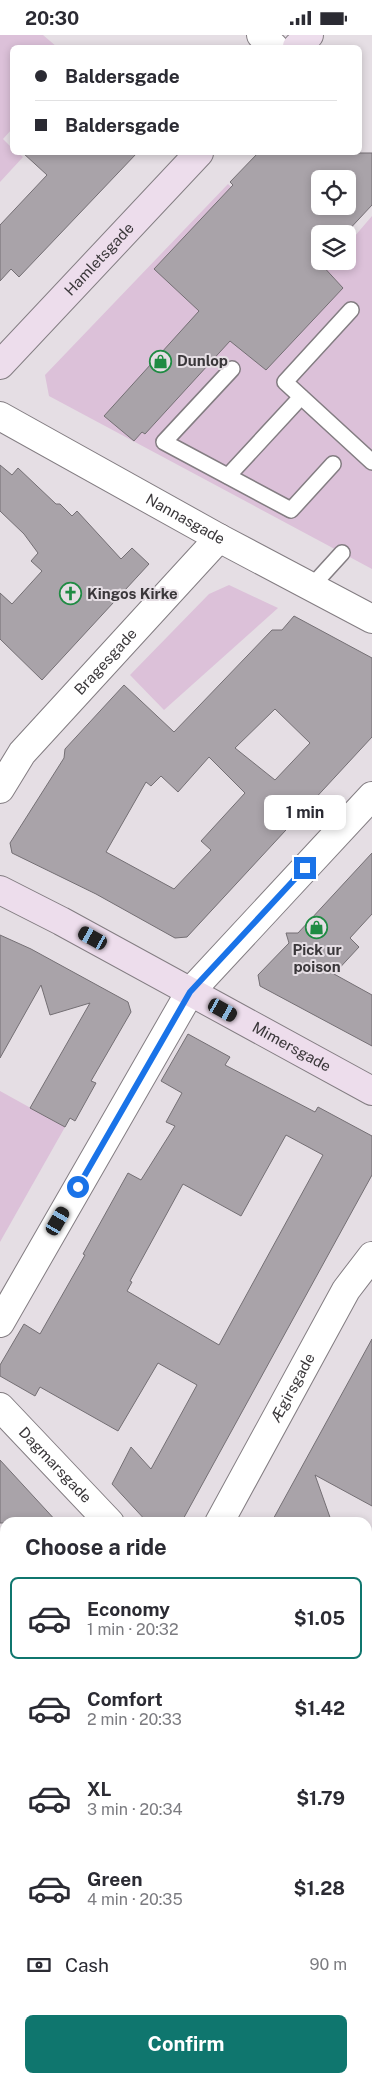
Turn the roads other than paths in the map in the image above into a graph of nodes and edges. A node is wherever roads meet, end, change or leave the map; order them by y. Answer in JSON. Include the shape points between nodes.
{"nodes":[{"id":1,"x":261,"y":35,"type":"edge"},
{"id":2,"x":309,"y":35,"type":"edge"},
{"id":3,"x":272,"y":45,"type":"edge"},
{"id":4,"x":299,"y":45,"type":"edge"},
{"id":5,"x":196,"y":155,"type":"edge"},
{"id":6,"x":351,"y":309,"type":"dead end"},
{"id":7,"x":0,"y":365,"type":"edge"},
{"id":8,"x":232,"y":369,"type":"dead end"},
{"id":9,"x":301,"y":397,"type":"junction"},
{"id":10,"x":0,"y":416,"type":"edge"},
{"id":11,"x":372,"y":462,"type":"edge"},
{"id":12,"x":333,"y":464,"type":"dead end"},
{"id":13,"x":228,"y":476,"type":"junction"},
{"id":14,"x":219,"y":538,"type":"junction"},
{"id":15,"x":342,"y":553,"type":"dead end"},
{"id":16,"x":311,"y":587,"type":"junction"},
{"id":17,"x":372,"y":619,"type":"edge"},
{"id":18,"x":0,"y":789,"type":"edge"},
{"id":19,"x":372,"y":796,"type":"edge"},
{"id":20,"x":0,"y":890,"type":"edge"},
{"id":21,"x":190,"y":992,"type":"junction"},
{"id":22,"x":372,"y":1091,"type":"edge"},
{"id":23,"x":372,"y":1256,"type":"edge"},
{"id":24,"x":0,"y":1323,"type":"edge"},
{"id":25,"x":0,"y":1407,"type":"edge"},
{"id":26,"x":104,"y":1517,"type":"edge"},
{"id":27,"x":222,"y":1517,"type":"edge"}],
"edges":[{"from":1,"to":3,"type":"street"},
{"from":2,"to":4,"type":"street"},
{"from":5,"to":7,"type":"street","name":"Hamletsgade"},
{"from":6,"to":9,"type":"lane","via":[[285,381]]},
{"from":8,"to":13,"type":"lane","via":[[164,442]]},
{"from":9,"to":11,"type":"lane"},
{"from":9,"to":13,"type":"lane"},
{"from":10,"to":14,"type":"street","name":"Nannasgade"},
{"from":12,"to":13,"type":"lane","via":[[291,510]]},
{"from":14,"to":16,"type":"street","name":"Nannasgade"},
{"from":14,"to":18,"type":"street","name":"Bragesgade","via":[[22,753]]},
{"from":15,"to":16,"type":"lane"},
{"from":16,"to":17,"type":"street","name":"Nannasgade"},
{"from":19,"to":21,"type":"street"},
{"from":20,"to":21,"type":"street","name":"Mimersgade"},
{"from":21,"to":22,"type":"street","name":"Mimersgade"},
{"from":21,"to":24,"type":"street"},
{"from":23,"to":27,"type":"street","name":"Ægirsgade","via":[[346,1290]]},
{"from":25,"to":26,"type":"street","name":"Dagmarsgade"}]}
